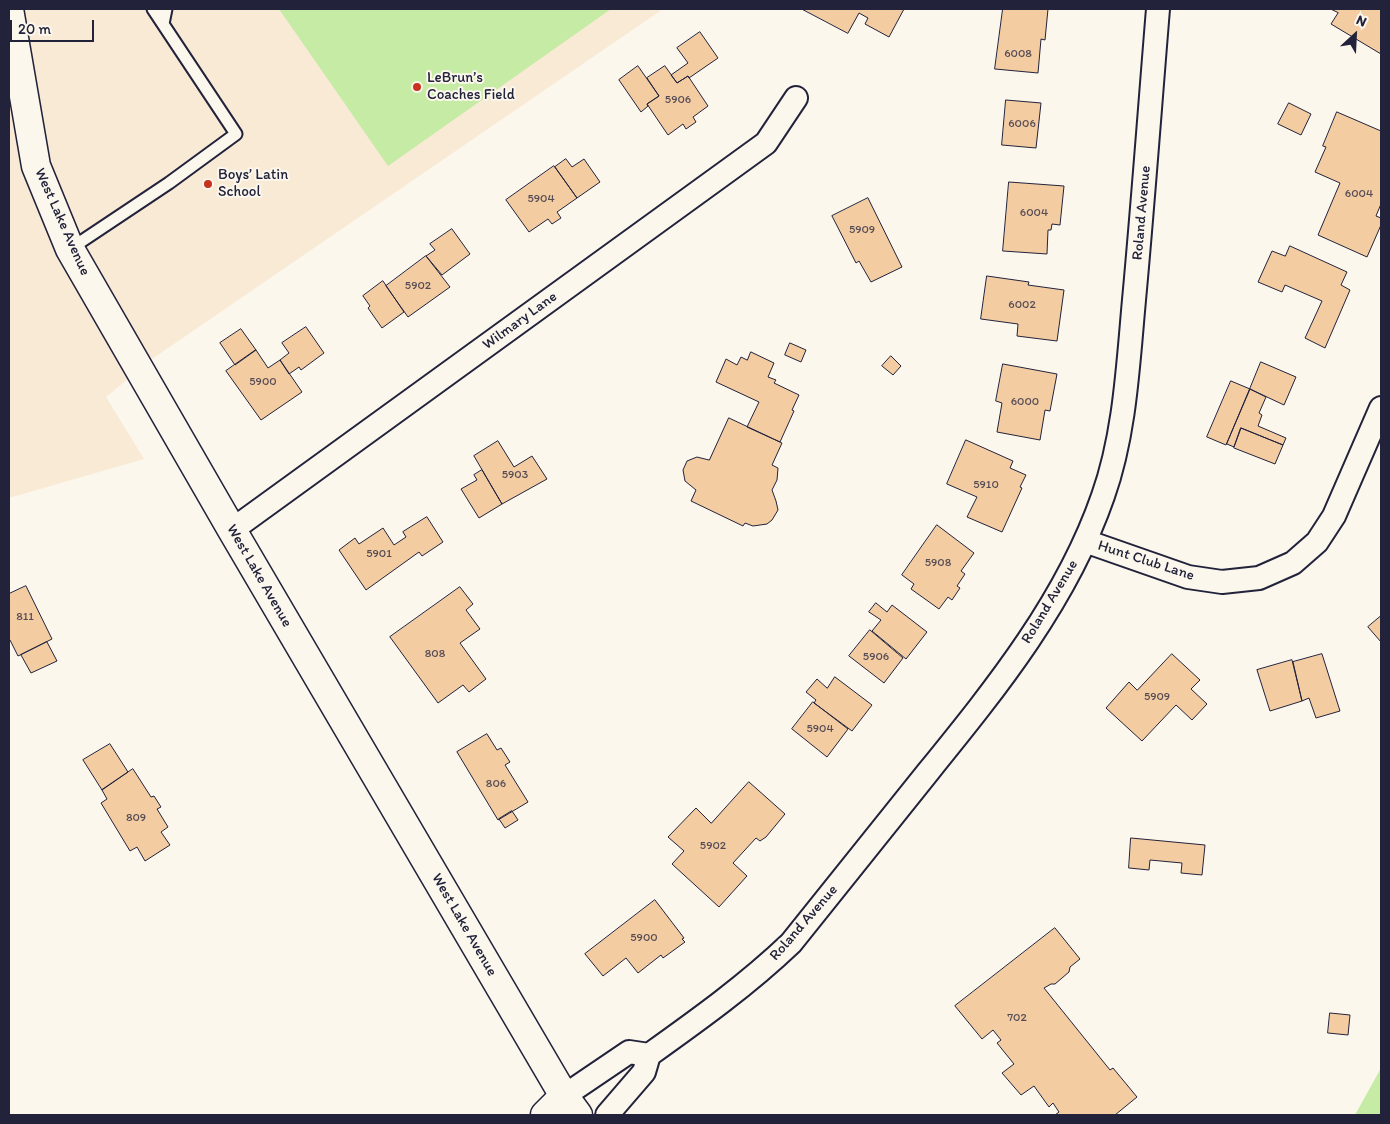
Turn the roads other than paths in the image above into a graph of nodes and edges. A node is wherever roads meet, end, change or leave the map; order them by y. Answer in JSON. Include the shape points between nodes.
{"nodes":[{"id":1,"x":9,"y":9,"type":"edge"},
{"id":2,"x":154,"y":9,"type":"edge"},
{"id":3,"x":166,"y":9,"type":"edge"},
{"id":4,"x":1158,"y":9,"type":"edge"},
{"id":5,"x":163,"y":24,"type":"junction"},
{"id":6,"x":796,"y":98,"type":"dead end"},
{"id":7,"x":70,"y":248,"type":"junction"},
{"id":8,"x":1381,"y":408,"type":"edge"},
{"id":9,"x":232,"y":530,"type":"junction"},
{"id":10,"x":1085,"y":541,"type":"junction"},
{"id":11,"x":649,"y":1055,"type":"junction"},
{"id":12,"x":571,"y":1106,"type":"edge"},
{"id":13,"x":545,"y":1115,"type":"edge"},
{"id":14,"x":606,"y":1115,"type":"edge"}],
"edges":[{"from":1,"to":7,"type":"street","name":"West Lake Avenue","via":[[36,166]]},
{"from":2,"to":5,"type":"lane"},
{"from":3,"to":5,"type":"lane"},
{"from":4,"to":10,"type":"street","name":"Roland Avenue","via":[[1127,377],[1114,456],[1104,494]]},
{"from":5,"to":7,"type":"lane","via":[[236,134]]},
{"from":6,"to":9,"type":"street","name":"Wilmary Lane","via":[[766,143]]},
{"from":7,"to":9,"type":"street","name":"West Lake Avenue"},
{"from":8,"to":10,"type":"street","name":"Hunt Club Lane","via":[[1334,516],[1317,542],[1293,563],[1260,578],[1222,582],[1188,577]]},
{"from":9,"to":12,"type":"street","name":"West Lake Avenue"},
{"from":10,"to":11,"type":"street","name":"Roland Avenue","via":[[1047,613],[1006,671],[791,943],[763,970]]},
{"from":11,"to":12,"type":"street","via":[[629,1052]]},
{"from":11,"to":14,"type":"street","via":[[644,1072]]},
{"from":12,"to":13,"type":"street"}]}
